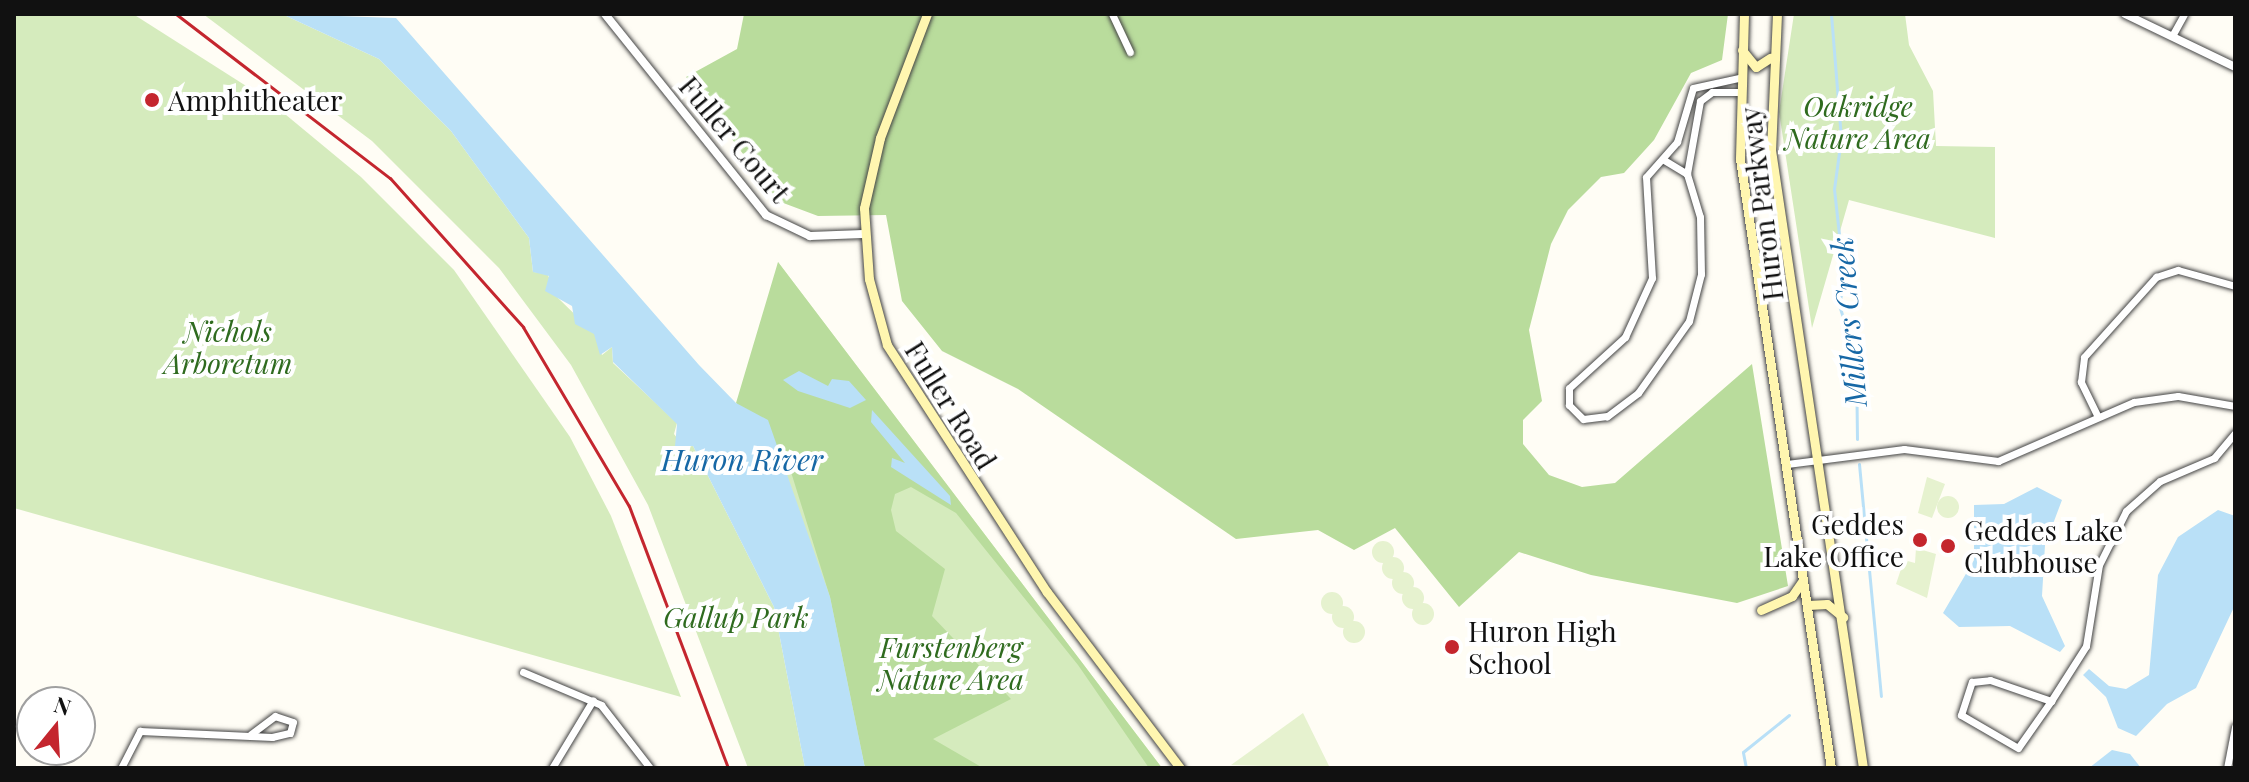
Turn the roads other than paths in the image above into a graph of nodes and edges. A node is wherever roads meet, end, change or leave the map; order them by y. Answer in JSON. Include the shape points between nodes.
{"nodes":[{"id":1,"x":605,"y":14,"type":"edge"},
{"id":2,"x":927,"y":14,"type":"edge"},
{"id":3,"x":1112,"y":14,"type":"edge"},
{"id":4,"x":1744,"y":14,"type":"edge"},
{"id":5,"x":1777,"y":14,"type":"edge"},
{"id":6,"x":2125,"y":14,"type":"edge"},
{"id":7,"x":2184,"y":14,"type":"edge"},
{"id":8,"x":2172,"y":36,"type":"junction"},
{"id":9,"x":1741,"y":47,"type":"junction"},
{"id":10,"x":1130,"y":52,"type":"dead end"},
{"id":11,"x":1772,"y":55,"type":"junction"},
{"id":12,"x":2235,"y":67,"type":"edge"},
{"id":13,"x":1738,"y":78,"type":"junction"},
{"id":14,"x":1737,"y":92,"type":"junction"},
{"id":15,"x":1664,"y":160,"type":"junction"},
{"id":16,"x":1687,"y":174,"type":"junction"},
{"id":17,"x":863,"y":234,"type":"junction"},
{"id":18,"x":2235,"y":286,"type":"edge"},
{"id":19,"x":2235,"y":406,"type":"edge"},
{"id":20,"x":2097,"y":415,"type":"junction"},
{"id":21,"x":2235,"y":433,"type":"edge"},
{"id":22,"x":1818,"y":459,"type":"junction"},
{"id":23,"x":1787,"y":464,"type":"junction"},
{"id":24,"x":1804,"y":577,"type":"junction"},
{"id":25,"x":1808,"y":605,"type":"junction"},
{"id":26,"x":1761,"y":610,"type":"dead end"},
{"id":27,"x":1843,"y":617,"type":"junction"},
{"id":28,"x":523,"y":672,"type":"dead end"},
{"id":29,"x":593,"y":700,"type":"junction"},
{"id":30,"x":2051,"y":701,"type":"junction"},
{"id":31,"x":2235,"y":727,"type":"edge"},
{"id":32,"x":251,"y":734,"type":"junction"},
{"id":33,"x":121,"y":768,"type":"edge"},
{"id":34,"x":552,"y":768,"type":"edge"},
{"id":35,"x":650,"y":768,"type":"edge"},
{"id":36,"x":1180,"y":768,"type":"edge"},
{"id":37,"x":1831,"y":768,"type":"edge"},
{"id":38,"x":1863,"y":768,"type":"edge"},
{"id":39,"x":2227,"y":768,"type":"edge"}],
"edges":[{"from":1,"to":17,"type":"street","name":"Fuller Court","via":[[766,215],[810,236]]},
{"from":2,"to":17,"type":"main road","name":"Fuller Road","via":[[880,138]]},
{"from":3,"to":10,"type":"street"},
{"from":4,"to":9,"type":"main road","name":"Huron Parkway"},
{"from":5,"to":11,"type":"main road","name":"Huron Parkway"},
{"from":6,"to":8,"type":"street"},
{"from":7,"to":8,"type":"street"},
{"from":8,"to":12,"type":"street"},
{"from":9,"to":11,"type":"main road","via":[[1756,67]]},
{"from":9,"to":13,"type":"main road","name":"Huron Parkway"},
{"from":11,"to":22,"type":"main road","name":"Huron Parkway","via":[[1771,150]]},
{"from":13,"to":14,"type":"main road","name":"Huron Parkway"},
{"from":13,"to":15,"type":"street","via":[[1693,88]]},
{"from":14,"to":16,"type":"street","via":[[1712,92],[1700,101]]},
{"from":14,"to":23,"type":"main road","name":"Huron Parkway","via":[[1740,159]]},
{"from":15,"to":16,"type":"street"},
{"from":15,"to":16,"type":"street","via":[[1644,185],[1655,250],[1647,296],[1618,346],[1569,388],[1569,405],[1583,419],[1607,416],[1638,393],[1689,321],[1703,242]]},
{"from":17,"to":36,"type":"main road","name":"Fuller Road","via":[[875,308],[904,378],[1047,592]]},
{"from":18,"to":20,"type":"street","via":[[2178,270],[2156,277],[2084,357],[2081,382]]},
{"from":19,"to":20,"type":"street","via":[[2178,396]]},
{"from":20,"to":22,"type":"street","via":[[2010,460],[1904,449]]},
{"from":21,"to":30,"type":"street","via":[[2214,458],[2160,481],[2126,511],[2099,565],[2086,646]]},
{"from":22,"to":23,"type":"street"},
{"from":22,"to":27,"type":"main road","name":"Huron Parkway"},
{"from":23,"to":24,"type":"main road","name":"Huron Parkway"},
{"from":24,"to":25,"type":"main road","name":"Huron Parkway"},
{"from":24,"to":26,"type":"main road","via":[[1796,593]]},
{"from":25,"to":27,"type":"main road","via":[[1827,604]]},
{"from":25,"to":37,"type":"main road","name":"Huron Parkway"},
{"from":27,"to":38,"type":"main road","name":"Huron Parkway"},
{"from":28,"to":29,"type":"street"},
{"from":29,"to":34,"type":"street"},
{"from":29,"to":35,"type":"street"},
{"from":30,"to":30,"type":"street","via":[[1976,680],[1959,709],[2018,748]]},
{"from":31,"to":39,"type":"street"},
{"from":32,"to":32,"type":"street","via":[[285,735],[293,722],[275,716]]},
{"from":32,"to":33,"type":"street","via":[[140,731]]}]}
